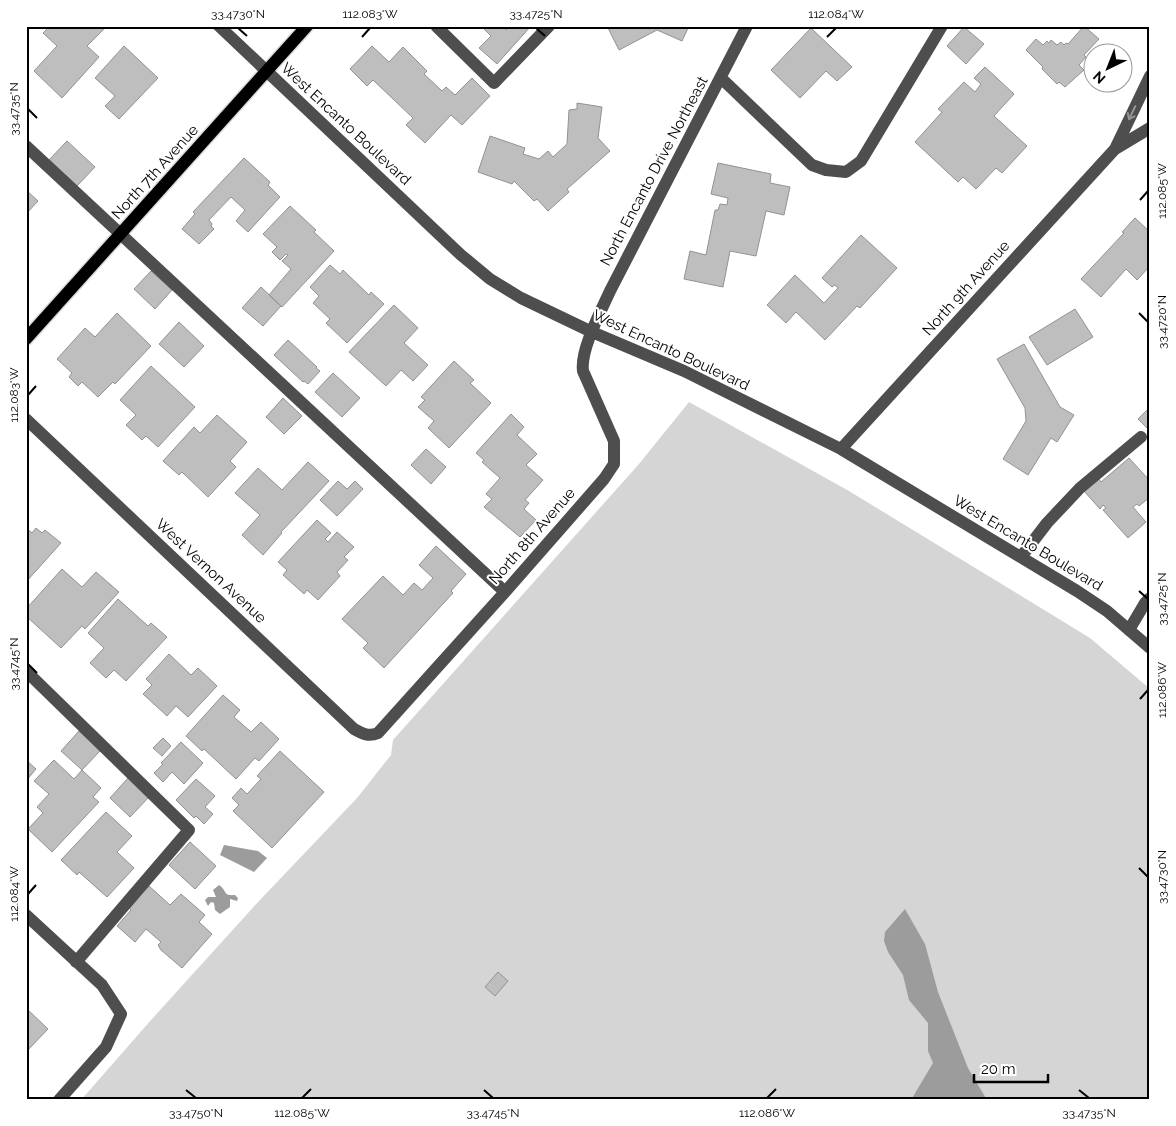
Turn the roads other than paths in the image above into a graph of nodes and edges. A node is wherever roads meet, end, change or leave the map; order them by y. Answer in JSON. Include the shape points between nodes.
{"nodes":[{"id":1,"x":219,"y":26,"type":"edge"},
{"id":2,"x":307,"y":26,"type":"edge"},
{"id":3,"x":436,"y":26,"type":"edge"},
{"id":4,"x":549,"y":26,"type":"edge"},
{"id":5,"x":748,"y":26,"type":"edge"},
{"id":6,"x":942,"y":26,"type":"edge"},
{"id":7,"x":267,"y":72,"type":"junction"},
{"id":8,"x":1150,"y":76,"type":"edge"},
{"id":9,"x":721,"y":78,"type":"junction"},
{"id":10,"x":1150,"y":128,"type":"edge"},
{"id":11,"x":26,"y":146,"type":"edge"},
{"id":12,"x":1115,"y":149,"type":"junction"},
{"id":13,"x":120,"y":235,"type":"junction"},
{"id":14,"x":592,"y":332,"type":"junction"},
{"id":15,"x":26,"y":339,"type":"edge"},
{"id":16,"x":26,"y":419,"type":"edge"},
{"id":17,"x":1141,"y":437,"type":"dead end"},
{"id":18,"x":841,"y":449,"type":"junction"},
{"id":19,"x":1021,"y":557,"type":"junction"},
{"id":20,"x":505,"y":592,"type":"junction"},
{"id":21,"x":1150,"y":598,"type":"edge"},
{"id":22,"x":1129,"y":630,"type":"junction"},
{"id":23,"x":1150,"y":648,"type":"edge"},
{"id":24,"x":26,"y":671,"type":"edge"},
{"id":25,"x":378,"y":732,"type":"joint"},
{"id":26,"x":26,"y":915,"type":"edge"},
{"id":27,"x":76,"y":962,"type":"junction"},
{"id":28,"x":59,"y":1100,"type":"edge"}],
"edges":[{"from":1,"to":7,"type":"street","name":"West Encanto Boulevard"},
{"from":2,"to":7,"type":"main road","name":"North 7th Avenue"},
{"from":3,"to":4,"type":"street","via":[[494,83]]},
{"from":5,"to":9,"type":"street","name":"North Encanto Drive Northeast"},
{"from":6,"to":9,"type":"street","via":[[861,160],[846,172],[812,165]]},
{"from":7,"to":13,"type":"main road","name":"North 7th Avenue"},
{"from":7,"to":14,"type":"street","name":"West Encanto Boulevard","via":[[490,279],[521,298]]},
{"from":8,"to":12,"type":"street","name":"North 9th Avenue","one_way":true},
{"from":9,"to":14,"type":"street","name":"North Encanto Drive Northeast","via":[[610,291]]},
{"from":10,"to":12,"type":"street","name":"North 9th Avenue"},
{"from":11,"to":13,"type":"street"},
{"from":12,"to":18,"type":"street","name":"North 9th Avenue"},
{"from":13,"to":15,"type":"main road","name":"North 7th Avenue"},
{"from":13,"to":20,"type":"street"},
{"from":14,"to":18,"type":"street","name":"West Encanto Boulevard","via":[[684,371]]},
{"from":14,"to":20,"type":"street","name":"North 8th Avenue","via":[[582,362],[583,371],[614,441],[614,464]]},
{"from":16,"to":25,"type":"street","name":"West Vernon Avenue","via":[[354,729],[371,736]]},
{"from":17,"to":19,"type":"street","via":[[1080,488],[1047,522]]},
{"from":18,"to":19,"type":"street","name":"West Encanto Boulevard"},
{"from":19,"to":22,"type":"street","name":"West Encanto Boulevard","via":[[1107,611]]},
{"from":20,"to":25,"type":"street","name":"North 8th Avenue"},
{"from":21,"to":22,"type":"street"},
{"from":22,"to":23,"type":"street","name":"West Encanto Boulevard"},
{"from":24,"to":27,"type":"street","via":[[190,830]]},
{"from":26,"to":27,"type":"street"},
{"from":27,"to":28,"type":"street","via":[[102,985],[122,1014],[106,1046]]}]}
